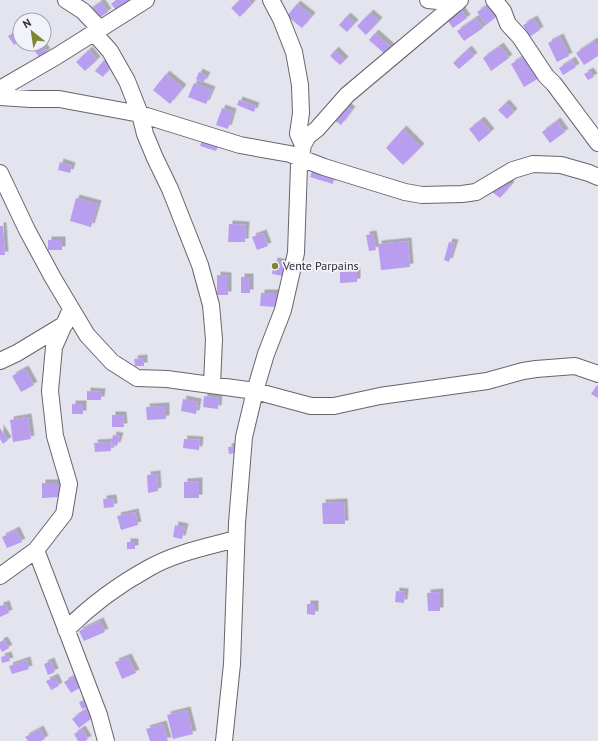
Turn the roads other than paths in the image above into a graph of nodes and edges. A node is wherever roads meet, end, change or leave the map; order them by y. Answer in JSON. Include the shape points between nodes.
{"nodes":[{"id":1,"x":66,"y":0,"type":"edge"},
{"id":2,"x":146,"y":0,"type":"edge"},
{"id":3,"x":271,"y":0,"type":"edge"},
{"id":4,"x":428,"y":0,"type":"edge"},
{"id":5,"x":494,"y":0,"type":"edge"},
{"id":6,"x":458,"y":1,"type":"edge"},
{"id":7,"x":97,"y":31,"type":"junction"},
{"id":8,"x":0,"y":89,"type":"edge"},
{"id":9,"x":0,"y":97,"type":"edge"},
{"id":10,"x":140,"y":114,"type":"junction"},
{"id":11,"x":598,"y":143,"type":"edge"},
{"id":12,"x":302,"y":152,"type":"junction"},
{"id":13,"x":0,"y":173,"type":"edge"},
{"id":14,"x":598,"y":177,"type":"edge"},
{"id":15,"x":68,"y":317,"type":"junction"},
{"id":16,"x":0,"y":361,"type":"edge"},
{"id":17,"x":598,"y":374,"type":"edge"},
{"id":18,"x":212,"y":385,"type":"junction"},
{"id":19,"x":255,"y":391,"type":"junction"},
{"id":20,"x":236,"y":539,"type":"junction"},
{"id":21,"x":36,"y":550,"type":"junction"},
{"id":22,"x":0,"y":576,"type":"edge"},
{"id":23,"x":66,"y":630,"type":"junction"},
{"id":24,"x":106,"y":741,"type":"edge"},
{"id":25,"x":224,"y":741,"type":"edge"}],
"edges":[{"from":1,"to":7,"type":"street","via":[[83,11]]},
{"from":2,"to":7,"type":"street"},
{"from":3,"to":12,"type":"street","via":[[294,52],[300,85],[301,113],[298,134]]},
{"from":4,"to":6,"type":"street"},
{"from":5,"to":11,"type":"street","via":[[503,11],[508,24],[530,49],[546,76]]},
{"from":6,"to":12,"type":"street","via":[[347,95],[308,136]]},
{"from":7,"to":8,"type":"street"},
{"from":7,"to":10,"type":"street","via":[[127,81]]},
{"from":9,"to":10,"type":"street","via":[[59,99]]},
{"from":10,"to":12,"type":"street","via":[[240,144],[290,154]]},
{"from":10,"to":18,"type":"street","via":[[145,134],[193,246],[211,305],[214,339]]},
{"from":12,"to":14,"type":"street","via":[[405,192],[422,195],[476,192],[513,170],[532,164],[561,165]]},
{"from":12,"to":19,"type":"street","via":[[298,166],[296,253],[283,310]]},
{"from":13,"to":15,"type":"street"},
{"from":15,"to":16,"type":"street","via":[[17,353]]},
{"from":15,"to":18,"type":"street","via":[[112,362],[137,378]]},
{"from":15,"to":21,"type":"street","via":[[54,347],[50,391],[55,436],[69,484],[64,514]]},
{"from":17,"to":19,"type":"street","via":[[575,366],[530,370],[487,381],[380,396],[334,406],[311,406]]},
{"from":18,"to":19,"type":"street"},
{"from":19,"to":20,"type":"street","via":[[244,438]]},
{"from":20,"to":23,"type":"street","via":[[150,567],[86,610]]},
{"from":20,"to":25,"type":"street","via":[[232,664]]},
{"from":21,"to":22,"type":"street"},
{"from":21,"to":23,"type":"street"},
{"from":23,"to":24,"type":"street","via":[[99,715]]}]}
